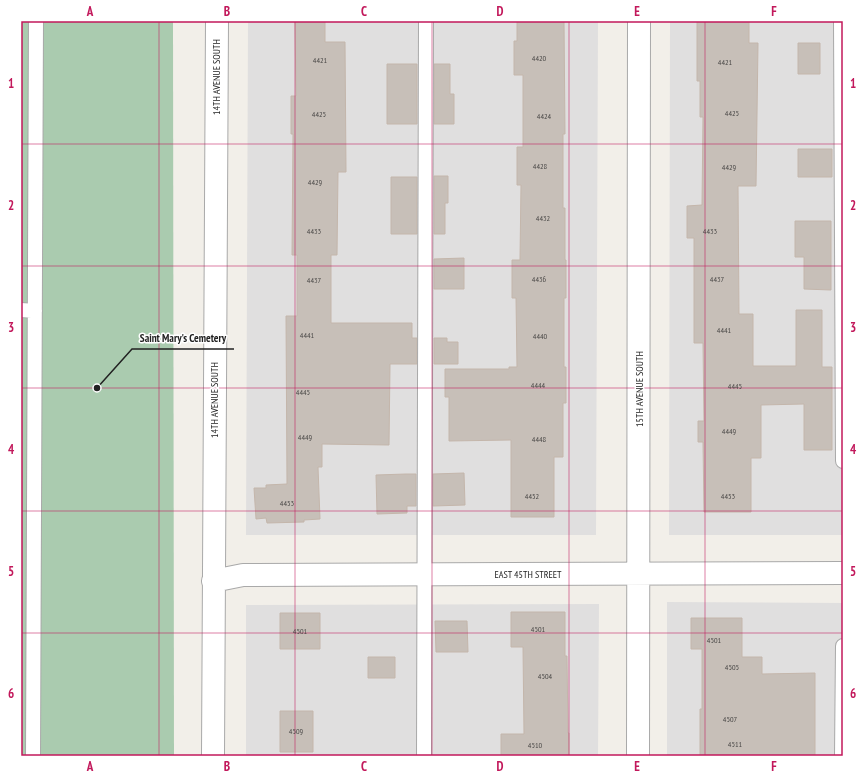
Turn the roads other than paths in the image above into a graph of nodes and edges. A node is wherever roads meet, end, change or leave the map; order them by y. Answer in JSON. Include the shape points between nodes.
{"nodes":[{"id":1,"x":36,"y":21,"type":"edge"},
{"id":2,"x":217,"y":21,"type":"edge"},
{"id":3,"x":426,"y":21,"type":"edge"},
{"id":4,"x":639,"y":21,"type":"edge"},
{"id":5,"x":842,"y":21,"type":"edge"},
{"id":6,"x":28,"y":311,"type":"edge"},
{"id":7,"x":843,"y":461,"type":"edge"},
{"id":8,"x":639,"y":574,"type":"junction"},
{"id":9,"x":843,"y":574,"type":"edge"},
{"id":10,"x":424,"y":575,"type":"junction"},
{"id":11,"x":213,"y":581,"type":"junction"},
{"id":12,"x":843,"y":646,"type":"edge"},
{"id":13,"x":33,"y":756,"type":"edge"},
{"id":14,"x":213,"y":756,"type":"edge"},
{"id":15,"x":424,"y":756,"type":"edge"},
{"id":16,"x":638,"y":756,"type":"edge"},
{"id":17,"x":842,"y":756,"type":"edge"}],
"edges":[{"from":1,"to":6,"type":"lane"},
{"from":2,"to":11,"type":"street","name":"14TH AVENUE SOUTH"},
{"from":3,"to":10,"type":"lane"},
{"from":4,"to":8,"type":"street","name":"15TH AVENUE SOUTH"},
{"from":5,"to":7,"type":"lane"},
{"from":6,"to":13,"type":"lane"},
{"from":8,"to":9,"type":"street","name":"EAST 45TH STREET"},
{"from":8,"to":10,"type":"street","name":"EAST 45TH STREET"},
{"from":8,"to":16,"type":"street","name":"15TH AVENUE SOUTH"},
{"from":10,"to":11,"type":"street","name":"EAST 45TH STREET","via":[[243,575]]},
{"from":10,"to":15,"type":"lane"},
{"from":11,"to":14,"type":"street","name":"14TH AVENUE SOUTH"},
{"from":12,"to":17,"type":"lane"}]}
